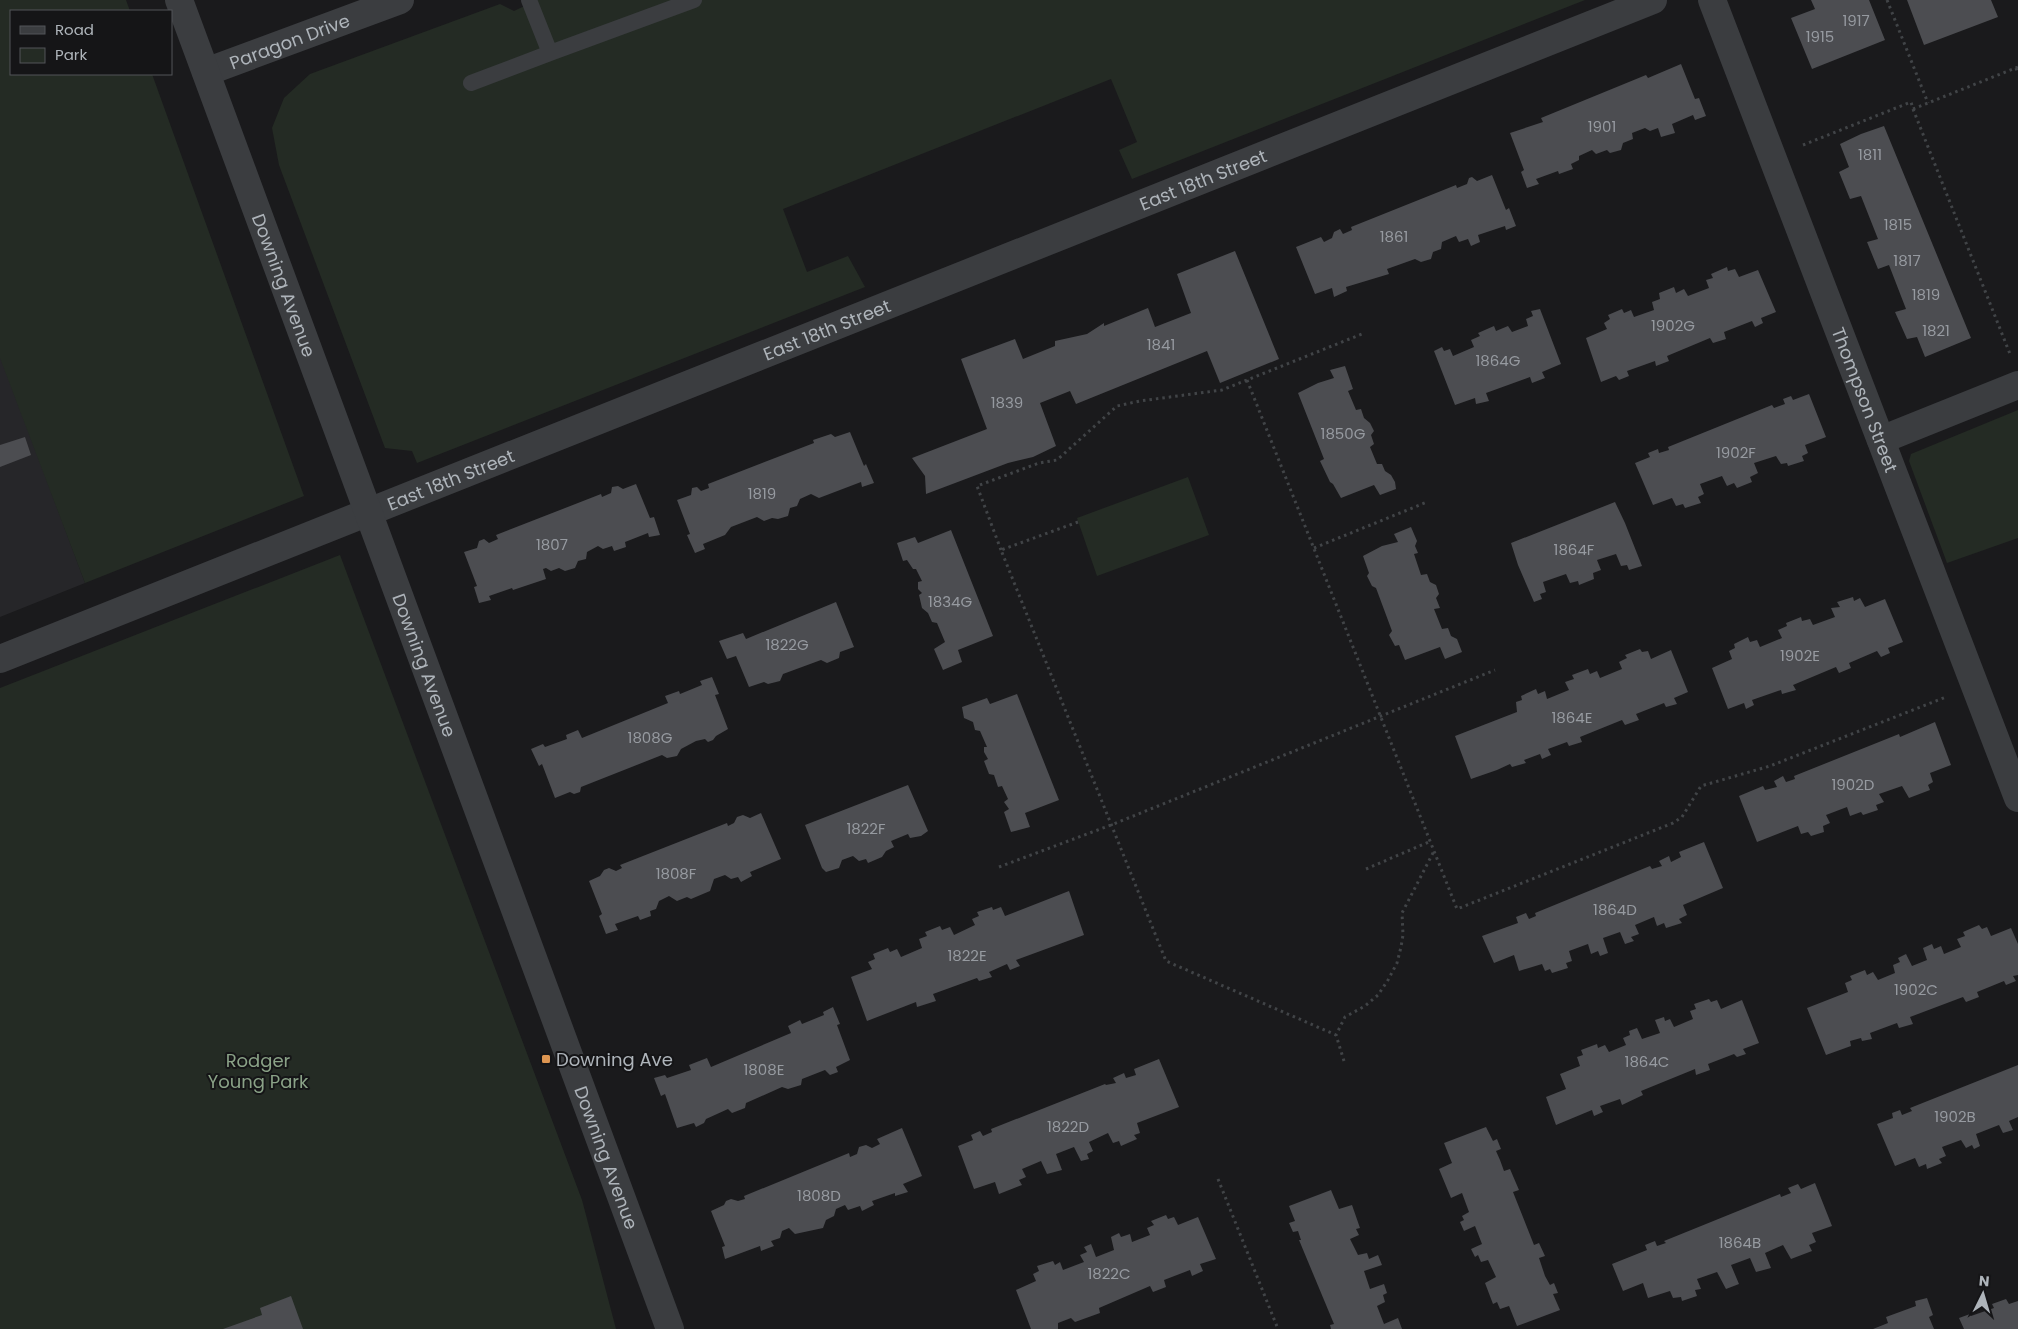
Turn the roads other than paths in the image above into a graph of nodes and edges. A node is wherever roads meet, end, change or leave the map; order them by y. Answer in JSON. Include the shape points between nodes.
{"nodes":[{"id":1,"x":179,"y":0,"type":"edge"},
{"id":2,"x":400,"y":0,"type":"edge"},
{"id":3,"x":529,"y":0,"type":"edge"},
{"id":4,"x":694,"y":0,"type":"edge"},
{"id":5,"x":1652,"y":0,"type":"edge"},
{"id":6,"x":1712,"y":0,"type":"edge"},
{"id":7,"x":550,"y":53,"type":"junction"},
{"id":8,"x":206,"y":72,"type":"junction"},
{"id":9,"x":471,"y":83,"type":"dead end"},
{"id":10,"x":2018,"y":385,"type":"edge"},
{"id":11,"x":1880,"y":440,"type":"junction"},
{"id":12,"x":369,"y":514,"type":"junction"},
{"id":13,"x":0,"y":659,"type":"edge"},
{"id":14,"x":2018,"y":798,"type":"edge"},
{"id":15,"x":670,"y":1329,"type":"edge"}],
"edges":[{"from":1,"to":8,"type":"street","name":"Downing Avenue"},
{"from":2,"to":8,"type":"street","name":"Paragon Drive"},
{"from":3,"to":7,"type":"lane"},
{"from":4,"to":7,"type":"lane"},
{"from":5,"to":12,"type":"street","name":"East 18th Street"},
{"from":6,"to":11,"type":"street","name":"Thompson Street"},
{"from":7,"to":9,"type":"lane"},
{"from":8,"to":12,"type":"street","name":"Downing Avenue"},
{"from":10,"to":11,"type":"street"},
{"from":11,"to":14,"type":"street","name":"Thompson Street"},
{"from":12,"to":13,"type":"street","name":"East 18th Street"},
{"from":12,"to":15,"type":"street","name":"Downing Avenue"}]}
